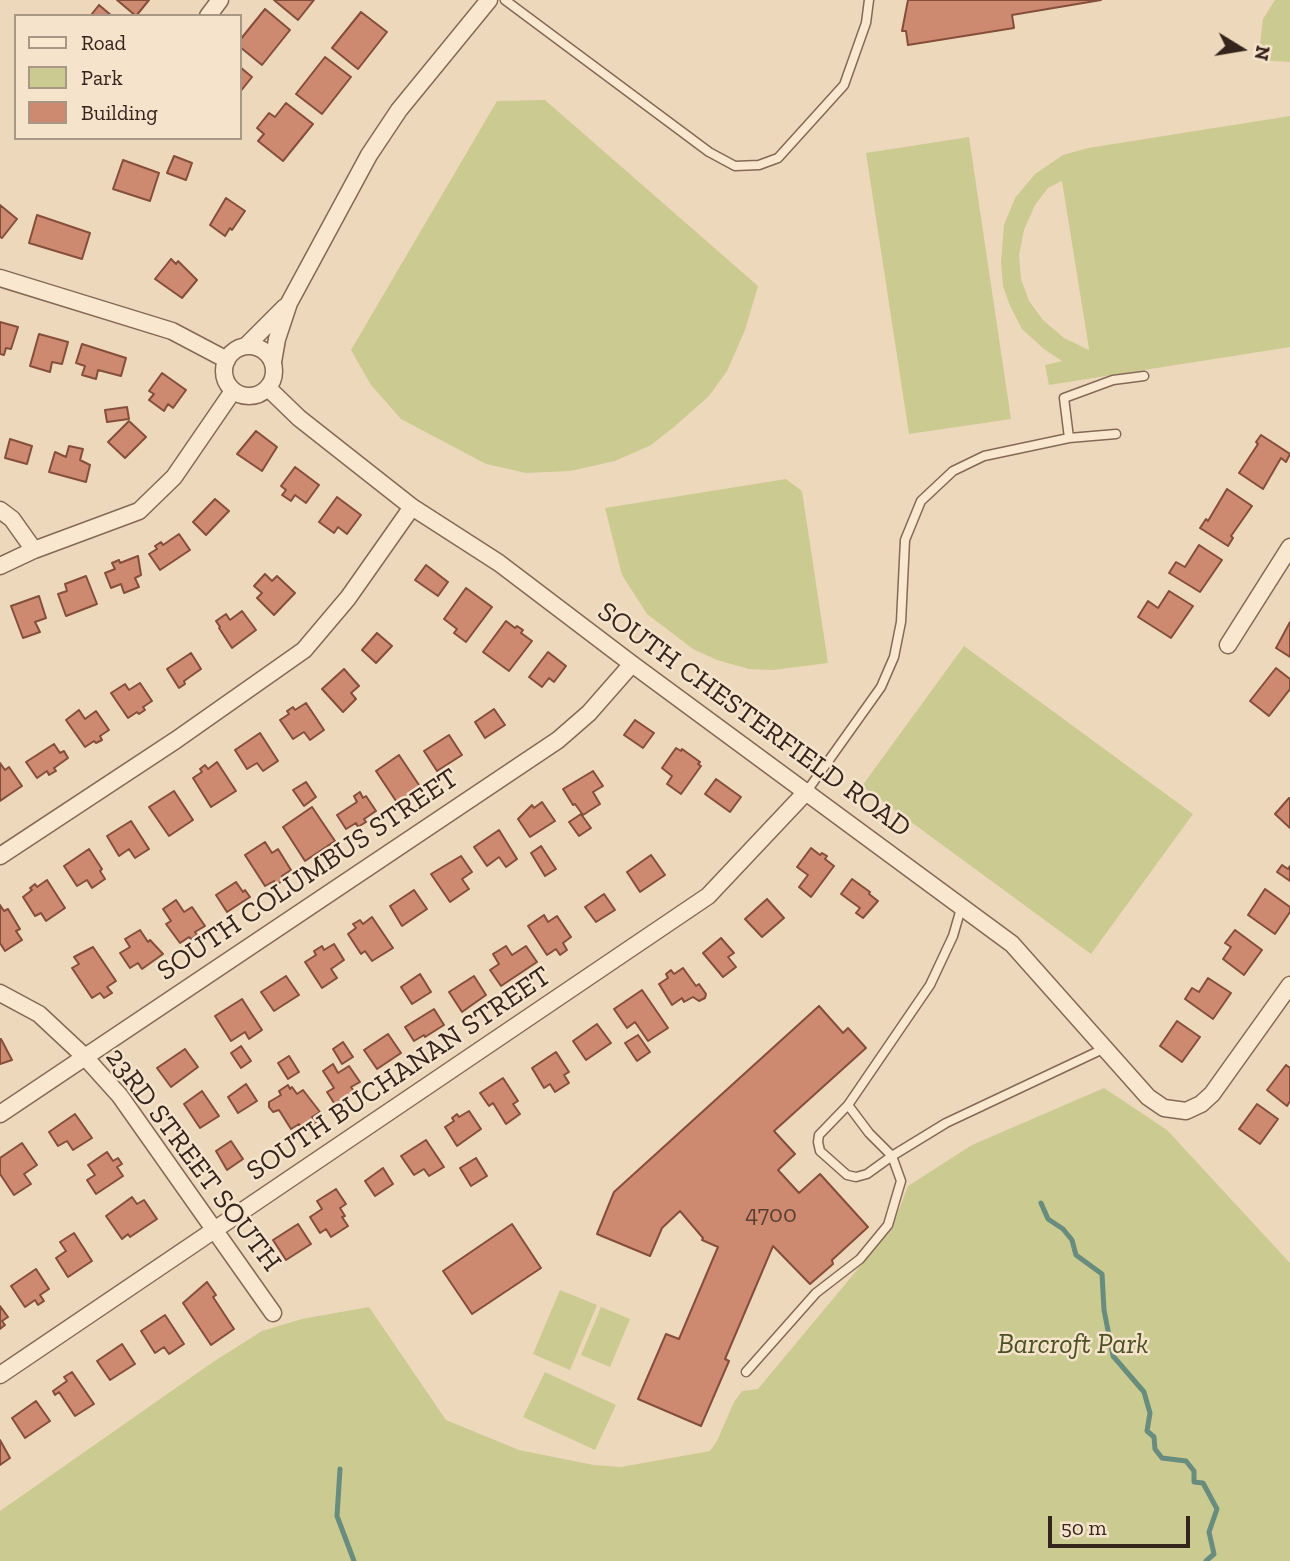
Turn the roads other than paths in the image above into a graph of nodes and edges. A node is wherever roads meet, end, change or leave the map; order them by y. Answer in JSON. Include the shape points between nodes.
{"nodes":[{"id":1,"x":489,"y":0,"type":"edge"},
{"id":2,"x":505,"y":0,"type":"edge"},
{"id":3,"x":869,"y":0,"type":"edge"},
{"id":4,"x":0,"y":278,"type":"edge"},
{"id":5,"x":289,"y":303,"type":"junction"},
{"id":6,"x":246,"y":346,"type":"junction"},
{"id":7,"x":227,"y":360,"type":"junction"},
{"id":8,"x":273,"y":362,"type":"junction"},
{"id":9,"x":1144,"y":376,"type":"dead end"},
{"id":10,"x":268,"y":388,"type":"junction"},
{"id":11,"x":233,"y":391,"type":"junction"},
{"id":12,"x":1116,"y":434,"type":"dead end"},
{"id":13,"x":1069,"y":438,"type":"junction"},
{"id":14,"x":412,"y":508,"type":"junction"},
{"id":15,"x":0,"y":510,"type":"edge"},
{"id":16,"x":1290,"y":547,"type":"edge"},
{"id":17,"x":34,"y":550,"type":"junction"},
{"id":18,"x":0,"y":566,"type":"edge"},
{"id":19,"x":1227,"y":645,"type":"dead end"},
{"id":20,"x":632,"y":664,"type":"junction"},
{"id":21,"x":807,"y":791,"type":"junction"},
{"id":22,"x":0,"y":856,"type":"edge"},
{"id":23,"x":961,"y":905,"type":"junction"},
{"id":24,"x":1290,"y":985,"type":"edge"},
{"id":25,"x":0,"y":993,"type":"edge"},
{"id":26,"x":1103,"y":1049,"type":"junction"},
{"id":27,"x":84,"y":1056,"type":"junction"},
{"id":28,"x":848,"y":1105,"type":"junction"},
{"id":29,"x":0,"y":1114,"type":"edge"},
{"id":30,"x":892,"y":1156,"type":"junction"},
{"id":31,"x":215,"y":1230,"type":"junction"},
{"id":32,"x":273,"y":1313,"type":"dead end"},
{"id":33,"x":746,"y":1372,"type":"dead end"},
{"id":34,"x":0,"y":1375,"type":"edge"}],
"edges":[{"from":1,"to":5,"type":"street","via":[[399,110],[369,155]]},
{"from":2,"to":3,"type":"lane","via":[[709,152],[735,166],[778,158],[844,85],[866,23]]},
{"from":4,"to":7,"type":"street","via":[[172,331]]},
{"from":5,"to":6,"type":"street"},
{"from":5,"to":8,"type":"street"},
{"from":6,"to":7,"type":"street"},
{"from":6,"to":8,"type":"street","via":[[262,349]]},
{"from":7,"to":11,"type":"street","via":[[225,377]]},
{"from":8,"to":10,"type":"street","via":[[274,378]]},
{"from":9,"to":13,"type":"lane","via":[[1113,380],[1064,398]]},
{"from":10,"to":11,"type":"street","via":[[249,397]]},
{"from":10,"to":14,"type":"street","name":"SOUTH CHESTERFIELD ROAD"},
{"from":11,"to":17,"type":"street","via":[[174,477],[139,511]]},
{"from":12,"to":13,"type":"lane"},
{"from":13,"to":21,"type":"lane","via":[[984,456],[953,471],[921,501],[905,540],[901,622],[894,657],[881,687]]},
{"from":14,"to":20,"type":"street","name":"SOUTH CHESTERFIELD ROAD","via":[[499,563]]},
{"from":14,"to":22,"type":"street","via":[[348,598],[304,650]]},
{"from":15,"to":17,"type":"street"},
{"from":16,"to":19,"type":"street"},
{"from":17,"to":18,"type":"street"},
{"from":20,"to":21,"type":"street","name":"SOUTH CHESTERFIELD ROAD"},
{"from":20,"to":27,"type":"street","name":"SOUTH COLUMBUS STREET","via":[[558,740]]},
{"from":21,"to":23,"type":"street","name":"SOUTH CHESTERFIELD ROAD"},
{"from":21,"to":31,"type":"street","name":"SOUTH BUCHANAN STREET","via":[[708,896]]},
{"from":23,"to":26,"type":"street","name":"SOUTH CHESTERFIELD ROAD","via":[[1012,944]]},
{"from":23,"to":28,"type":"lane","via":[[953,936],[930,985]]},
{"from":24,"to":26,"type":"street","name":"SOUTH CHESTERFIELD ROAD","via":[[1212,1094],[1186,1111],[1164,1108],[1148,1097]]},
{"from":25,"to":27,"type":"street","name":"23RD STREET SOUTH","via":[[39,1014]]},
{"from":26,"to":30,"type":"lane","via":[[946,1124]]},
{"from":27,"to":29,"type":"street","name":"SOUTH COLUMBUS STREET"},
{"from":27,"to":31,"type":"street","name":"23RD STREET SOUTH","via":[[120,1096]]},
{"from":28,"to":30,"type":"lane"},
{"from":28,"to":30,"type":"lane","via":[[818,1135],[820,1151],[847,1175],[856,1177]]},
{"from":30,"to":33,"type":"lane","via":[[901,1181],[888,1225],[860,1259],[816,1293]]},
{"from":31,"to":32,"type":"street","name":"23RD STREET SOUTH"},
{"from":31,"to":34,"type":"street","name":"SOUTH BUCHANAN STREET"}]}
